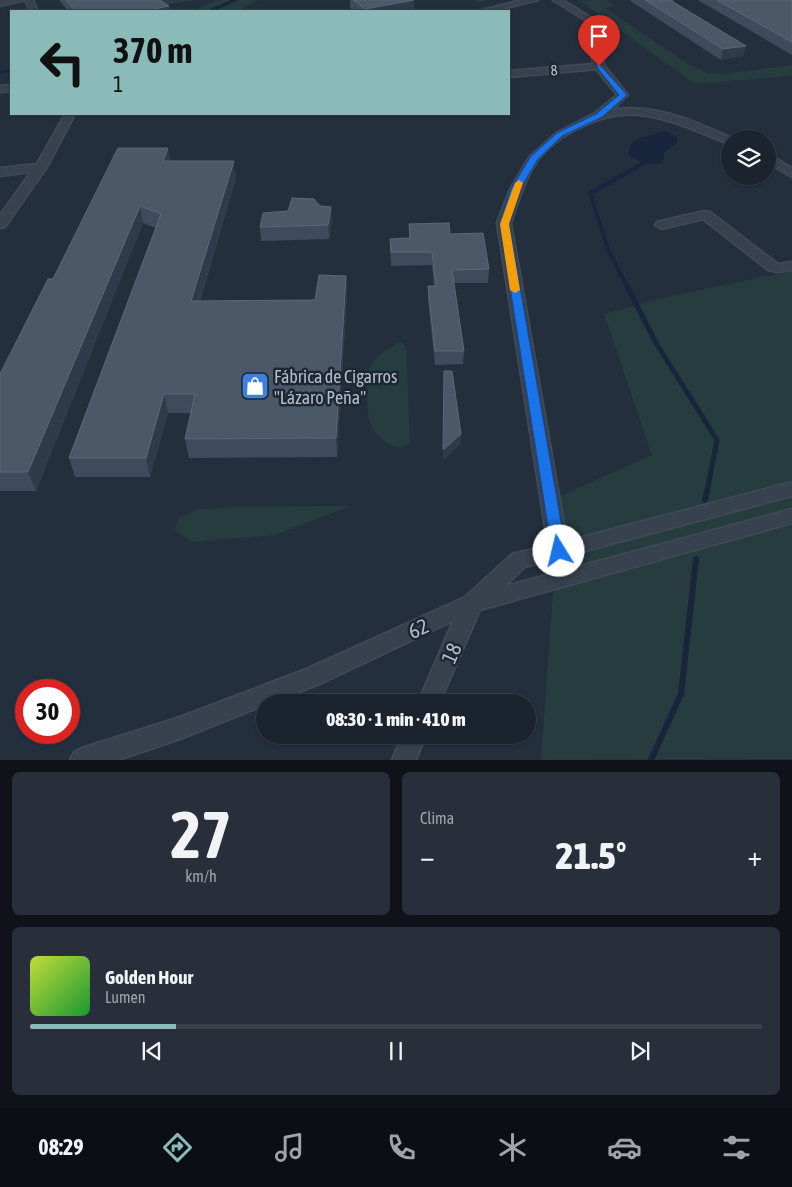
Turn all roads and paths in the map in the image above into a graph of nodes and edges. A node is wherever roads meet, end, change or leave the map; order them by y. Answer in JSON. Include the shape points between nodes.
{"nodes":[{"id":1,"x":21,"y":0,"type":"edge"},
{"id":2,"x":534,"y":0,"type":"edge"},
{"id":3,"x":557,"y":0,"type":"edge"},
{"id":4,"x":0,"y":3,"type":"edge"},
{"id":5,"x":487,"y":10,"type":"edge"},
{"id":6,"x":599,"y":66,"type":"junction"},
{"id":7,"x":510,"y":74,"type":"edge"},
{"id":8,"x":69,"y":115,"type":"edge"},
{"id":9,"x":599,"y":115,"type":"junction"},
{"id":10,"x":721,"y":137,"type":"edge"},
{"id":11,"x":776,"y":163,"type":"edge"},
{"id":12,"x":41,"y":167,"type":"junction"},
{"id":13,"x":0,"y":172,"type":"edge"},
{"id":14,"x":792,"y":173,"type":"edge"},
{"id":15,"x":0,"y":224,"type":"edge"},
{"id":16,"x":662,"y":225,"type":"dead end"},
{"id":17,"x":792,"y":266,"type":"edge"},
{"id":18,"x":792,"y":489,"type":"edge"},
{"id":19,"x":792,"y":516,"type":"edge"},
{"id":20,"x":559,"y":551,"type":"junction"},
{"id":21,"x":472,"y":603,"type":"junction"},
{"id":22,"x":432,"y":694,"type":"edge"},
{"id":23,"x":410,"y":744,"type":"edge"},
{"id":24,"x":82,"y":760,"type":"edge"},
{"id":25,"x":404,"y":760,"type":"edge"}],
"edges":[{"from":1,"to":4,"type":"street"},
{"from":2,"to":5,"type":"street"},
{"from":3,"to":6,"type":"street","via":[[590,19]]},
{"from":6,"to":7,"type":"street","name":"8"},
{"from":6,"to":9,"type":"street","via":[[623,95]]},
{"from":8,"to":12,"type":"street"},
{"from":9,"to":10,"type":"street","via":[[646,112]]},
{"from":9,"to":20,"type":"street","via":[[560,135],[534,158],[516,189],[504,224]]},
{"from":11,"to":14,"type":"street"},
{"from":12,"to":13,"type":"street"},
{"from":12,"to":15,"type":"street"},
{"from":16,"to":17,"type":"street","via":[[705,215],[773,267]]},
{"from":18,"to":20,"type":"street"},
{"from":19,"to":21,"type":"street","name":"62"},
{"from":20,"to":21,"type":"street","via":[[519,560]]},
{"from":21,"to":22,"type":"street","name":"18"},
{"from":21,"to":24,"type":"street","name":"62","via":[[314,676],[180,728]]},
{"from":23,"to":25,"type":"street"}]}
